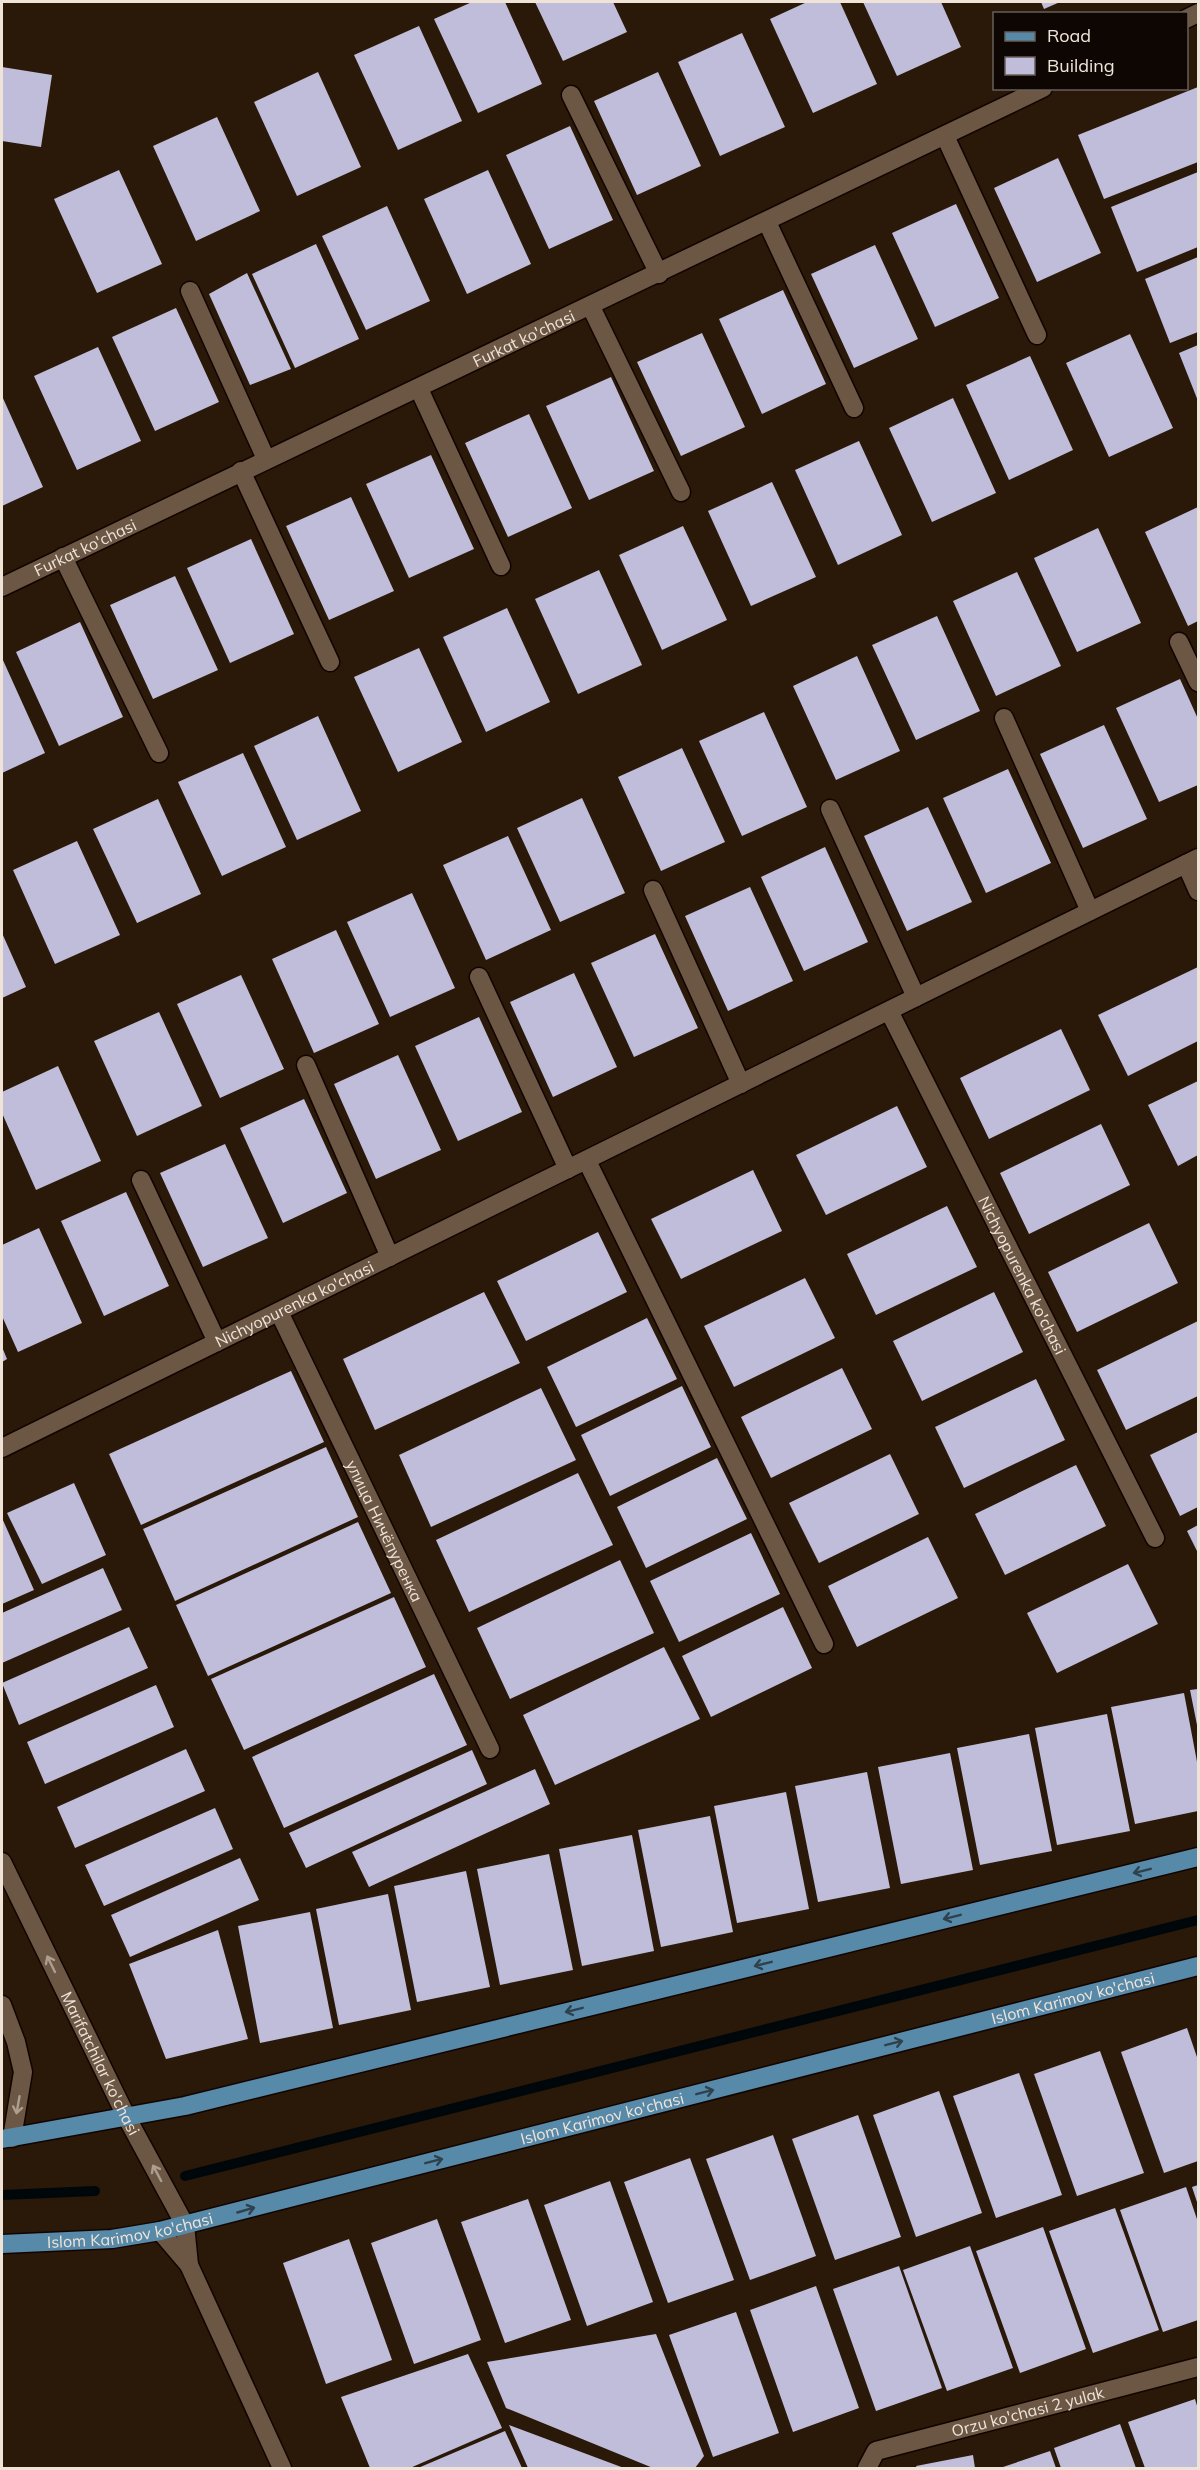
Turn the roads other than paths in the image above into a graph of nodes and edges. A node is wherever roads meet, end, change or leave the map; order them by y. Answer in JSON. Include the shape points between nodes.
{"nodes":[{"id":1,"x":1039,"y":90,"type":"edge"},
{"id":2,"x":571,"y":95,"type":"dead end"},
{"id":3,"x":945,"y":136,"type":"junction"},
{"id":4,"x":767,"y":222,"type":"junction"},
{"id":5,"x":659,"y":274,"type":"junction"},
{"id":6,"x":190,"y":291,"type":"dead end"},
{"id":7,"x":591,"y":307,"type":"junction"},
{"id":8,"x":1037,"y":335,"type":"dead end"},
{"id":9,"x":419,"y":389,"type":"junction"},
{"id":10,"x":854,"y":408,"type":"dead end"},
{"id":11,"x":266,"y":459,"type":"junction"},
{"id":12,"x":241,"y":471,"type":"junction"},
{"id":13,"x":681,"y":492,"type":"dead end"},
{"id":14,"x":63,"y":557,"type":"junction"},
{"id":15,"x":501,"y":566,"type":"dead end"},
{"id":16,"x":2,"y":587,"type":"edge"},
{"id":17,"x":1179,"y":642,"type":"dead end"},
{"id":18,"x":330,"y":662,"type":"dead end"},
{"id":19,"x":1198,"y":682,"type":"edge"},
{"id":20,"x":1004,"y":718,"type":"dead end"},
{"id":21,"x":159,"y":753,"type":"dead end"},
{"id":22,"x":830,"y":809,"type":"dead end"},
{"id":23,"x":1192,"y":861,"type":"edge"},
{"id":24,"x":653,"y":890,"type":"dead end"},
{"id":25,"x":1198,"y":891,"type":"edge"},
{"id":26,"x":1090,"y":911,"type":"junction"},
{"id":27,"x":479,"y":977,"type":"dead end"},
{"id":28,"x":916,"y":997,"type":"junction"},
{"id":29,"x":889,"y":1011,"type":"junction"},
{"id":30,"x":306,"y":1065,"type":"dead end"},
{"id":31,"x":741,"y":1084,"type":"junction"},
{"id":32,"x":587,"y":1161,"type":"junction"},
{"id":33,"x":568,"y":1169,"type":"junction"},
{"id":34,"x":141,"y":1180,"type":"dead end"},
{"id":35,"x":390,"y":1257,"type":"junction"},
{"id":36,"x":279,"y":1312,"type":"junction"},
{"id":37,"x":217,"y":1342,"type":"junction"},
{"id":38,"x":2,"y":1448,"type":"edge"},
{"id":39,"x":1155,"y":1538,"type":"dead end"},
{"id":40,"x":824,"y":1644,"type":"dead end"},
{"id":41,"x":490,"y":1749,"type":"dead end"},
{"id":42,"x":1198,"y":1857,"type":"edge"},
{"id":43,"x":2,"y":1862,"type":"edge"},
{"id":44,"x":1198,"y":1966,"type":"edge"},
{"id":45,"x":2,"y":2005,"type":"edge"},
{"id":46,"x":127,"y":2118,"type":"junction"},
{"id":47,"x":7,"y":2138,"type":"edge"},
{"id":48,"x":185,"y":2225,"type":"junction"},
{"id":49,"x":160,"y":2231,"type":"junction"},
{"id":50,"x":2,"y":2244,"type":"edge"},
{"id":51,"x":189,"y":2265,"type":"junction"},
{"id":52,"x":1198,"y":2367,"type":"edge"},
{"id":53,"x":282,"y":2469,"type":"edge"},
{"id":54,"x":867,"y":2469,"type":"edge"}],
"edges":[{"from":1,"to":3,"type":"street","name":"Furkat ko'chasi"},
{"from":2,"to":5,"type":"street"},
{"from":3,"to":4,"type":"street","name":"Furkat ko'chasi"},
{"from":3,"to":8,"type":"street"},
{"from":4,"to":5,"type":"street","name":"Furkat ko'chasi"},
{"from":4,"to":10,"type":"street"},
{"from":5,"to":7,"type":"street","name":"Furkat ko'chasi"},
{"from":6,"to":11,"type":"street"},
{"from":7,"to":9,"type":"street","name":"Furkat ko'chasi"},
{"from":7,"to":13,"type":"street"},
{"from":9,"to":11,"type":"street","name":"Furkat ko'chasi"},
{"from":9,"to":15,"type":"street"},
{"from":11,"to":12,"type":"street","name":"Furkat ko'chasi"},
{"from":12,"to":14,"type":"street","name":"Furkat ko'chasi"},
{"from":12,"to":18,"type":"street"},
{"from":14,"to":16,"type":"street","name":"Furkat ko'chasi"},
{"from":14,"to":21,"type":"street"},
{"from":17,"to":19,"type":"street"},
{"from":20,"to":26,"type":"street"},
{"from":22,"to":28,"type":"street"},
{"from":23,"to":25,"type":"street","name":"Nichyopurenka ko'chasi"},
{"from":23,"to":26,"type":"street","name":"Nichyopurenka ko'chasi"},
{"from":24,"to":31,"type":"street"},
{"from":26,"to":28,"type":"street","name":"Nichyopurenka ko'chasi"},
{"from":27,"to":33,"type":"street"},
{"from":28,"to":29,"type":"street","name":"Nichyopurenka ko'chasi"},
{"from":29,"to":31,"type":"street","name":"Nichyopurenka ko'chasi"},
{"from":29,"to":39,"type":"street","name":"Nichyopurenka ko'chasi"},
{"from":30,"to":35,"type":"street"},
{"from":31,"to":32,"type":"street","name":"Nichyopurenka ko'chasi"},
{"from":32,"to":33,"type":"street","name":"Nichyopurenka ko'chasi"},
{"from":32,"to":40,"type":"street"},
{"from":33,"to":35,"type":"street","name":"Nichyopurenka ko'chasi"},
{"from":34,"to":37,"type":"street"},
{"from":35,"to":36,"type":"street","name":"Nichyopurenka ko'chasi"},
{"from":36,"to":37,"type":"street","name":"Nichyopurenka ko'chasi"},
{"from":36,"to":41,"type":"street","name":"улица Ничёпуренка"},
{"from":37,"to":38,"type":"street","name":"Nichyopurenka ko'chasi"},
{"from":42,"to":46,"type":"main road","one_way":true},
{"from":46,"to":43,"type":"street","name":"Marifatchilar ko'chasi","one_way":true},
{"from":48,"to":44,"type":"main road","name":"Islom Karimov ko'chasi","one_way":true},
{"from":45,"to":47,"type":"street","one_way":true,"via":[[23,2072]]},
{"from":46,"to":47,"type":"main road"},
{"from":48,"to":46,"type":"street","name":"Marifatchilar ko'chasi","one_way":true},
{"from":48,"to":49,"type":"main road","name":"Islom Karimov ko'chasi"},
{"from":48,"to":51,"type":"street","name":"Marifatchilar ko'chasi"},
{"from":49,"to":50,"type":"main road","name":"Islom Karimov ko'chasi","via":[[112,2239]]},
{"from":49,"to":51,"type":"street","name":"Marifatchilar ko'chasi"},
{"from":51,"to":53,"type":"street","name":"Marifatchilar ko'chasi"},
{"from":52,"to":54,"type":"street","name":"Orzu ko'chasi 2 yulak","via":[[876,2451]]}]}
